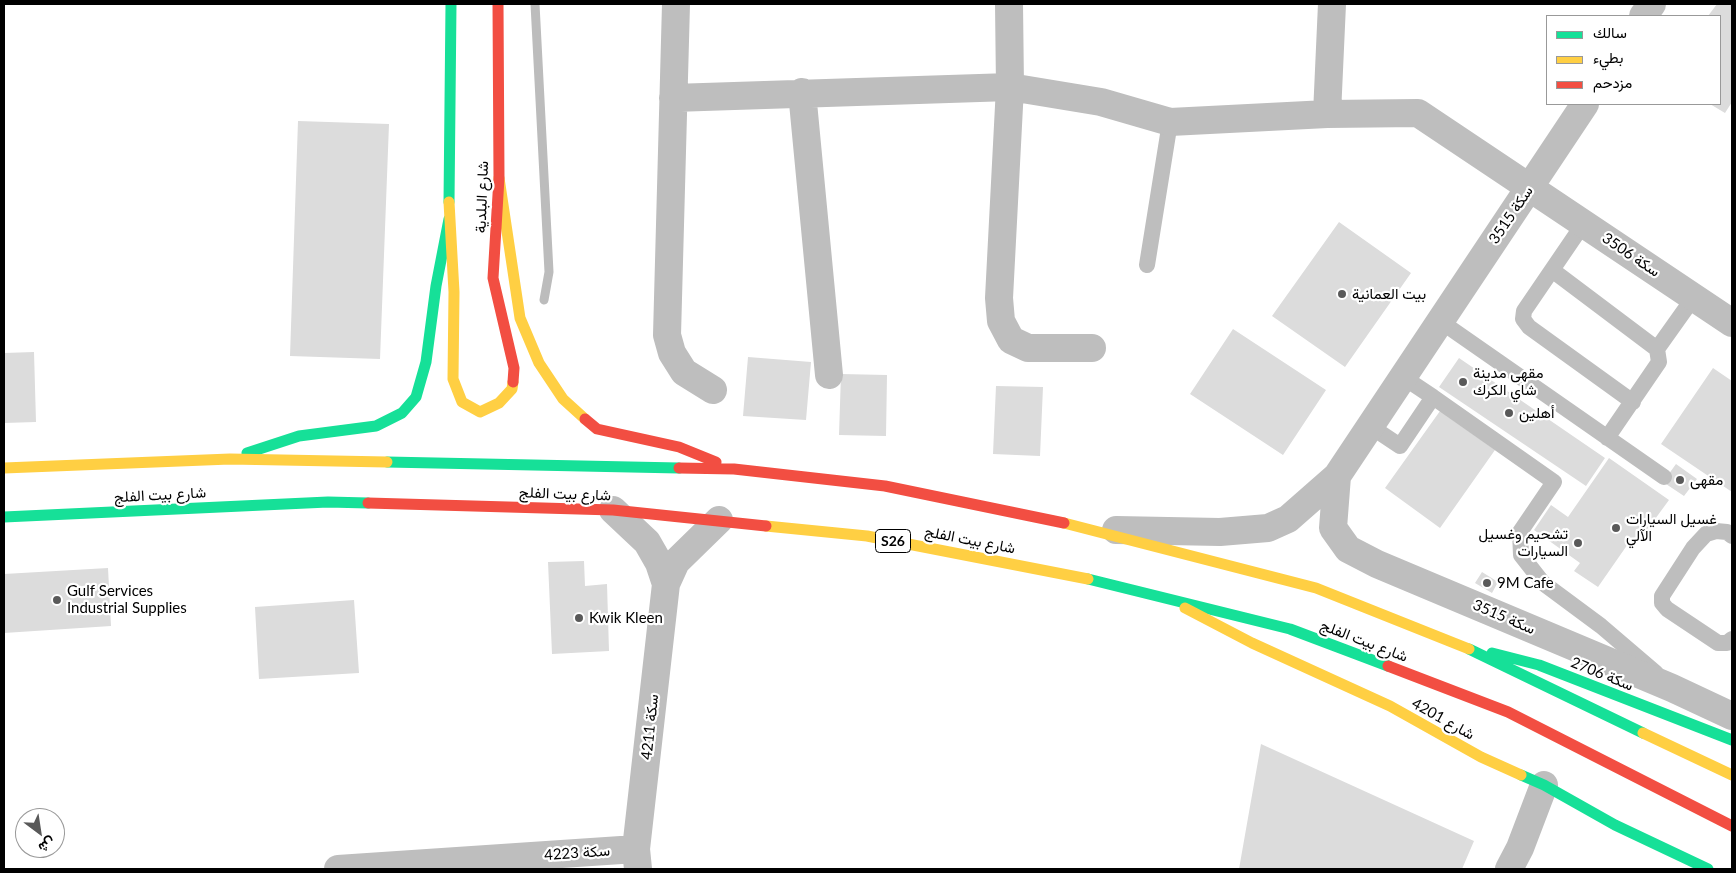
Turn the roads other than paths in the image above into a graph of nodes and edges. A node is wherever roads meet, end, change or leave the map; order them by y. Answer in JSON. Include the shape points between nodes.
{"nodes":[{"id":1,"x":434,"y":4,"type":"edge"},
{"id":2,"x":498,"y":4,"type":"edge"},
{"id":3,"x":676,"y":4,"type":"edge"},
{"id":4,"x":1009,"y":4,"type":"edge"},
{"id":5,"x":1332,"y":4,"type":"edge"},
{"id":6,"x":1652,"y":4,"type":"edge"},
{"id":7,"x":1644,"y":15,"type":"edge"},
{"id":8,"x":450,"y":16,"type":"edge"},
{"id":9,"x":1010,"y":87,"type":"junction"},
{"id":10,"x":802,"y":92,"type":"junction"},
{"id":11,"x":674,"y":98,"type":"junction"},
{"id":12,"x":1584,"y":105,"type":"edge"},
{"id":13,"x":1327,"y":114,"type":"junction"},
{"id":14,"x":1170,"y":122,"type":"junction"},
{"id":15,"x":499,"y":178,"type":"junction"},
{"id":16,"x":1530,"y":186,"type":"junction"},
{"id":17,"x":449,"y":220,"type":"junction"},
{"id":18,"x":1584,"y":223,"type":"junction"},
{"id":19,"x":1146,"y":264,"type":"dead end"},
{"id":20,"x":1552,"y":270,"type":"junction"},
{"id":21,"x":1694,"y":297,"type":"junction"},
{"id":22,"x":1440,"y":321,"type":"junction"},
{"id":23,"x":1732,"y":323,"type":"edge"},
{"id":24,"x":1092,"y":348,"type":"dead end"},
{"id":25,"x":1657,"y":349,"type":"junction"},
{"id":26,"x":829,"y":375,"type":"dead end"},
{"id":27,"x":1403,"y":377,"type":"junction"},
{"id":28,"x":713,"y":390,"type":"dead end"},
{"id":29,"x":1433,"y":397,"type":"junction"},
{"id":30,"x":1633,"y":402,"type":"junction"},
{"id":31,"x":1370,"y":426,"type":"junction"},
{"id":32,"x":1607,"y":438,"type":"junction"},
{"id":33,"x":230,"y":459,"type":"junction"},
{"id":34,"x":4,"y":468,"type":"edge"},
{"id":35,"x":734,"y":469,"type":"junction"},
{"id":36,"x":1337,"y":476,"type":"junction"},
{"id":37,"x":1664,"y":477,"type":"dead end"},
{"id":38,"x":613,"y":510,"type":"junction"},
{"id":39,"x":4,"y":517,"type":"edge"},
{"id":40,"x":719,"y":520,"type":"junction"},
{"id":41,"x":1097,"y":530,"type":"junction"},
{"id":42,"x":1732,"y":536,"type":"edge"},
{"id":43,"x":666,"y":584,"type":"junction"},
{"id":44,"x":1163,"y":597,"type":"junction"},
{"id":45,"x":1732,"y":639,"type":"edge"},
{"id":46,"x":1458,"y":644,"type":"junction"},
{"id":47,"x":1672,"y":688,"type":"junction"},
{"id":48,"x":1732,"y":716,"type":"edge"},
{"id":49,"x":1732,"y":740,"type":"edge"},
{"id":50,"x":1732,"y":774,"type":"edge"},
{"id":51,"x":1544,"y":785,"type":"junction"},
{"id":52,"x":1732,"y":826,"type":"edge"},
{"id":53,"x":637,"y":859,"type":"edge"},
{"id":54,"x":338,"y":869,"type":"edge"},
{"id":55,"x":1509,"y":869,"type":"edge"},
{"id":56,"x":1708,"y":869,"type":"edge"}],
"edges":[{"from":1,"to":8,"type":"street"},
{"from":2,"to":15,"type":"main road","name":"شارع البلدية"},
{"from":3,"to":11,"type":"street"},
{"from":4,"to":9,"type":"street"},
{"from":5,"to":13,"type":"street"},
{"from":6,"to":7,"type":"street"},
{"from":8,"to":17,"type":"main road","name":"شارع البلدية"},
{"from":9,"to":10,"type":"street","name":"سكة 3506"},
{"from":9,"to":14,"type":"street","name":"سكة 3506","via":[[1101,102]]},
{"from":9,"to":24,"type":"street","via":[[999,298],[1001,321],[1012,340],[1028,348]]},
{"from":10,"to":11,"type":"street","name":"سكة 3506"},
{"from":10,"to":26,"type":"street"},
{"from":11,"to":28,"type":"street","via":[[667,335],[672,353],[684,372]]},
{"from":12,"to":16,"type":"street","name":"سكة 3515"},
{"from":13,"to":14,"type":"street","name":"سكة 3506"},
{"from":13,"to":16,"type":"street","name":"سكة 3506","via":[[1418,113]]},
{"from":14,"to":19,"type":"lane"},
{"from":15,"to":17,"type":"main road","name":"شارع البلدية","via":[[493,278],[514,368],[512,389],[499,403],[480,412],[462,402],[453,379],[454,292]]},
{"from":15,"to":35,"type":"main road","via":[[520,318],[539,362],[563,399],[596,429],[679,447]]},
{"from":16,"to":18,"type":"street","name":"سكة 3506"},
{"from":16,"to":22,"type":"street","name":"سكة 3515"},
{"from":17,"to":33,"type":"main road","via":[[426,362],[416,397],[402,413],[376,426],[299,436]]},
{"from":18,"to":20,"type":"lane"},
{"from":18,"to":21,"type":"street","name":"سكة 3506"},
{"from":20,"to":25,"type":"lane"},
{"from":20,"to":30,"type":"lane","via":[[1524,311],[1523,319],[1529,327]]},
{"from":21,"to":23,"type":"street","name":"سكة 3506"},
{"from":21,"to":25,"type":"lane"},
{"from":22,"to":27,"type":"street","name":"سكة 3515"},
{"from":22,"to":32,"type":"lane"},
{"from":25,"to":30,"type":"lane","via":[[1659,362]]},
{"from":27,"to":29,"type":"lane"},
{"from":27,"to":31,"type":"street","name":"سكة 3515"},
{"from":29,"to":31,"type":"lane","via":[[1400,446]]},
{"from":29,"to":47,"type":"lane","via":[[1554,482],[1520,532],[1521,555],[1543,583],[1601,626]]},
{"from":30,"to":32,"type":"lane"},
{"from":31,"to":36,"type":"street","name":"سكة 3515"},
{"from":32,"to":37,"type":"lane"},
{"from":33,"to":34,"type":"main road","name":"شارع بيت الفلج"},
{"from":33,"to":35,"type":"main road","name":"شارع بيت الفلج"},
{"from":35,"to":41,"type":"main road","name":"شارع بيت الفلج","via":[[885,486]]},
{"from":36,"to":41,"type":"street","name":"سكة 3515","via":[[1288,519],[1268,528],[1220,532]]},
{"from":36,"to":47,"type":"street","name":"سكة 3515","via":[[1333,528],[1348,549],[1376,564]]},
{"from":38,"to":39,"type":"main road","name":"شارع بيت الفلج","number":"S26","via":[[328,502]]},
{"from":38,"to":40,"type":"main road","name":"شارع بيت الفلج","number":"S26"},
{"from":38,"to":43,"type":"street","name":"سكة 4211","via":[[647,542],[659,562]]},
{"from":40,"to":43,"type":"street","name":"سكة 4211","via":[[676,562]]},
{"from":40,"to":44,"type":"main road","name":"شارع بيت الفلج","number":"S26","via":[[867,536],[1058,571]]},
{"from":41,"to":46,"type":"main road","name":"شارع بيت الفلج","via":[[1316,588]]},
{"from":42,"to":45,"type":"lane","via":[[1716,531],[1706,534],[1662,596],[1662,603],[1667,609],[1718,643]]},
{"from":43,"to":53,"type":"street","name":"سكة 4211"},
{"from":44,"to":51,"type":"main road","name":"شارع 4201","via":[[1252,643],[1390,706],[1480,757]]},
{"from":44,"to":52,"type":"main road","name":"شارع بيت الفلج","number":"S26","via":[[1290,629],[1508,712]]},
{"from":46,"to":49,"type":"main road","name":"سكة 2706","via":[[1539,665]]},
{"from":46,"to":50,"type":"main road","name":"شارع بيت الفلج"},
{"from":47,"to":48,"type":"street","name":"سكة 3515"},
{"from":51,"to":55,"type":"street"},
{"from":51,"to":56,"type":"main road","name":"شارع 4201","via":[[1615,825]]},
{"from":53,"to":54,"type":"street","name":"سكة 4223"}]}
